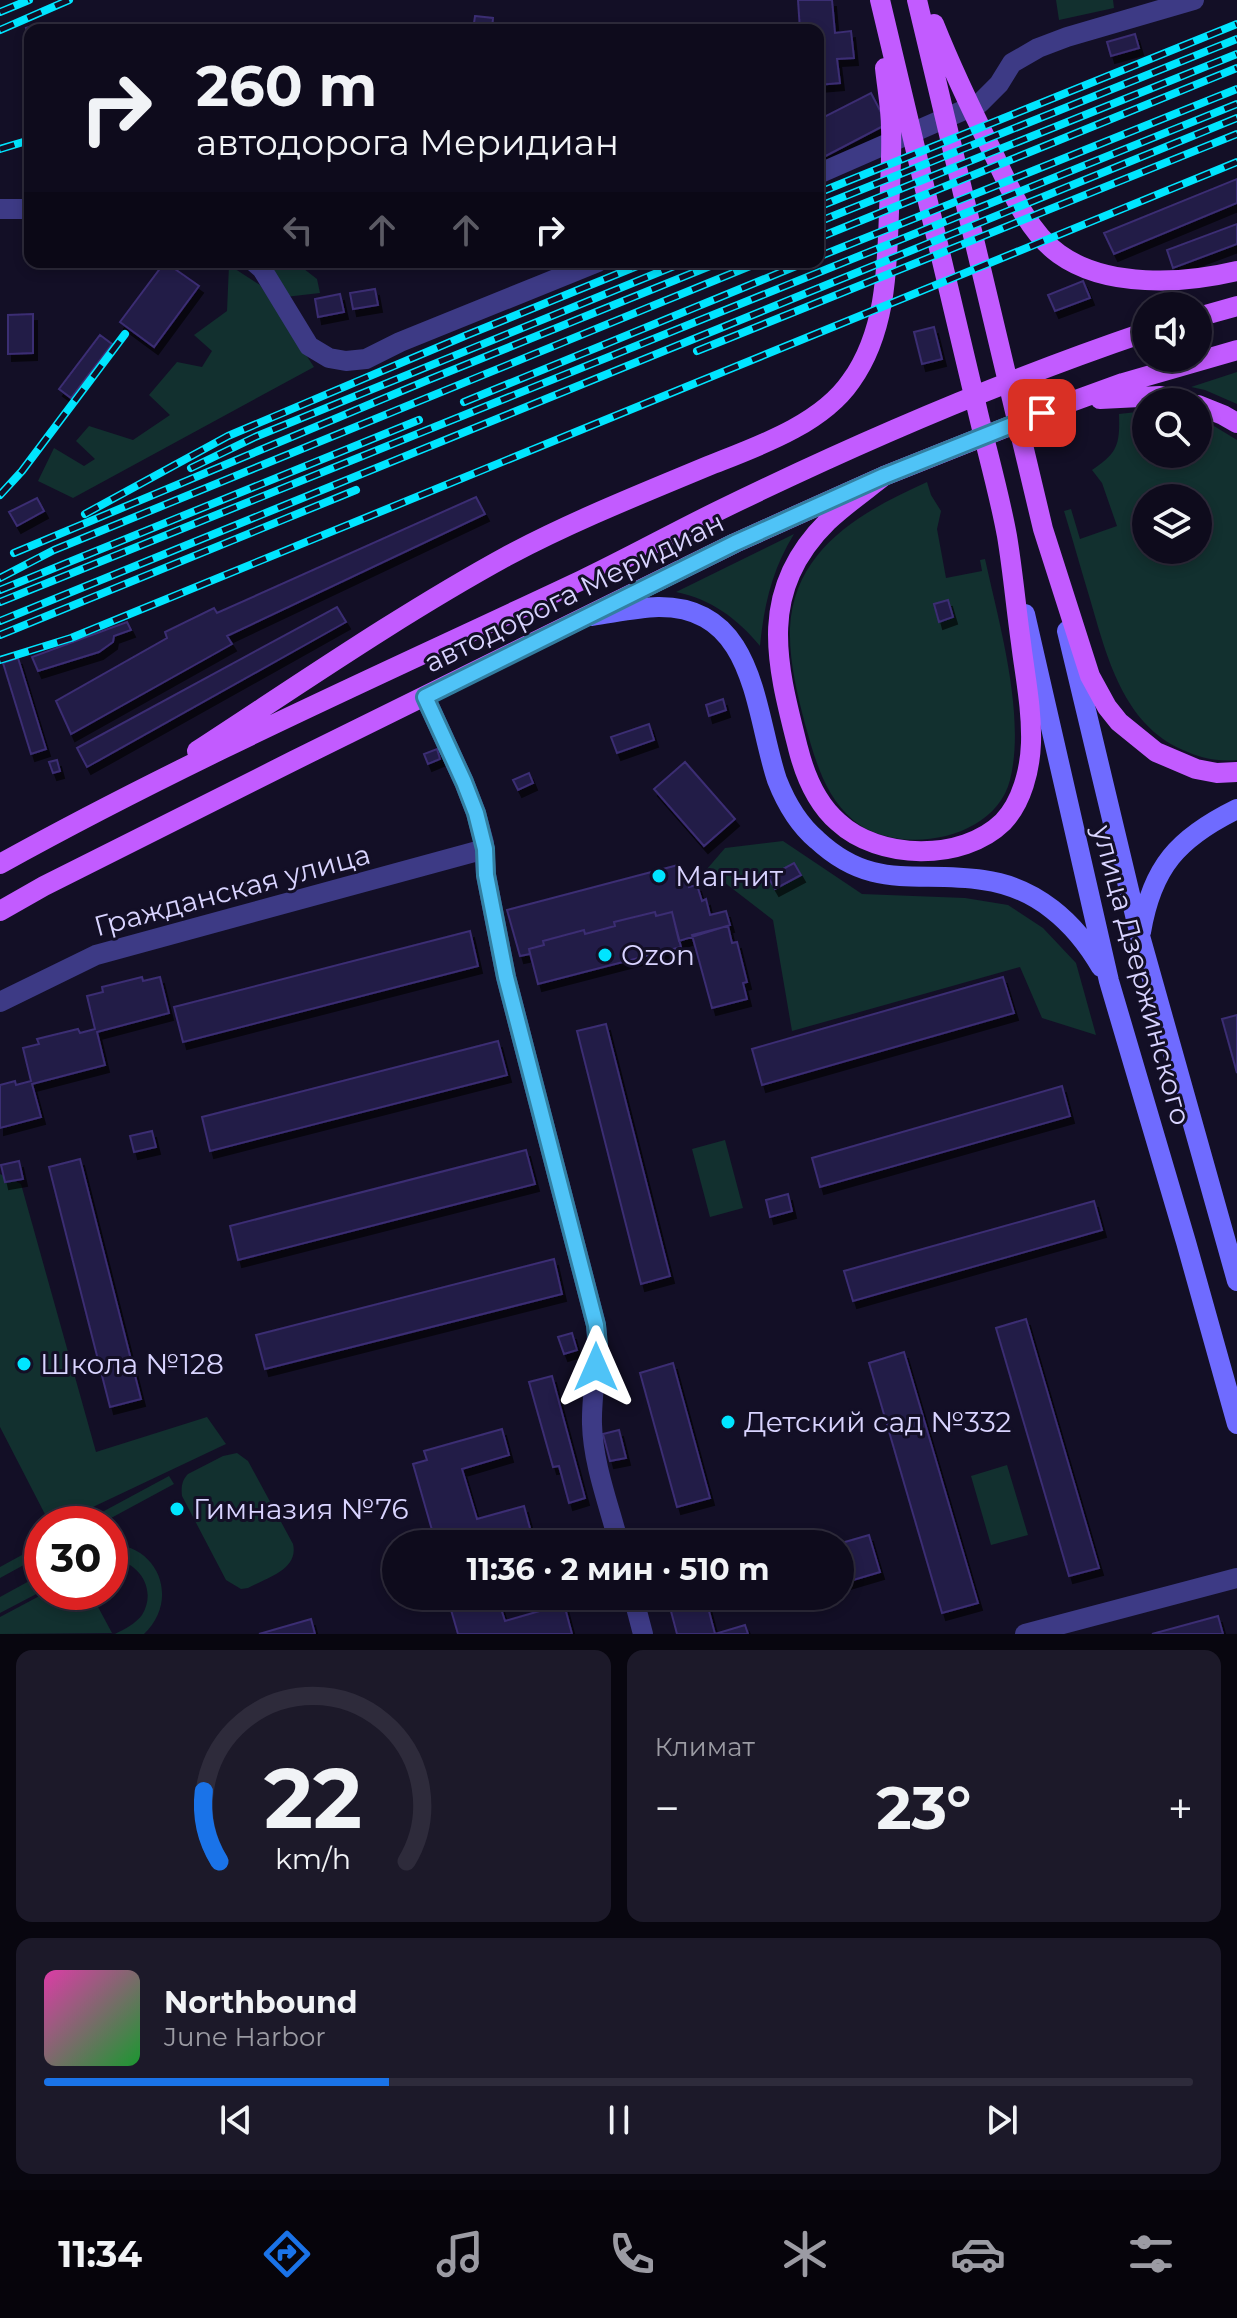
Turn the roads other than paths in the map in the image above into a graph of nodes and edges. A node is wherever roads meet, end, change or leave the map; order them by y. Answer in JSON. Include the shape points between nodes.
{"nodes":[{"id":1,"x":879,"y":0,"type":"edge"},
{"id":2,"x":917,"y":0,"type":"edge"},
{"id":3,"x":924,"y":0,"type":"edge"},
{"id":4,"x":1194,"y":0,"type":"edge"},
{"id":5,"x":824,"y":171,"type":"edge"},
{"id":6,"x":0,"y":209,"type":"edge"},
{"id":7,"x":24,"y":209,"type":"edge"},
{"id":8,"x":261,"y":268,"type":"edge"},
{"id":9,"x":583,"y":268,"type":"edge"},
{"id":10,"x":1237,"y":271,"type":"edge"},
{"id":11,"x":1237,"y":306,"type":"edge"},
{"id":12,"x":1212,"y":313,"type":"edge"},
{"id":13,"x":1132,"y":337,"type":"edge"},
{"id":14,"x":1237,"y":350,"type":"edge"},
{"id":15,"x":1132,"y":397,"type":"edge"},
{"id":16,"x":1068,"y":403,"type":"junction"},
{"id":17,"x":1212,"y":411,"type":"edge"},
{"id":18,"x":1237,"y":423,"type":"edge"},
{"id":19,"x":884,"y":476,"type":"junction"},
{"id":20,"x":1043,"y":529,"type":"junction"},
{"id":21,"x":1007,"y":536,"type":"junction"},
{"id":22,"x":587,"y":617,"type":"junction"},
{"id":23,"x":425,"y":697,"type":"junction"},
{"id":24,"x":1237,"y":772,"type":"edge"},
{"id":25,"x":127,"y":797,"type":"junction"},
{"id":26,"x":1237,"y":809,"type":"edge"},
{"id":27,"x":485,"y":849,"type":"junction"},
{"id":28,"x":0,"y":864,"type":"edge"},
{"id":29,"x":0,"y":911,"type":"edge"},
{"id":30,"x":1140,"y":936,"type":"junction"},
{"id":31,"x":1109,"y":981,"type":"junction"},
{"id":32,"x":0,"y":1002,"type":"edge"},
{"id":33,"x":1237,"y":1281,"type":"edge"},
{"id":34,"x":1237,"y":1424,"type":"edge"},
{"id":35,"x":615,"y":1530,"type":"edge"},
{"id":36,"x":1237,"y":1578,"type":"edge"},
{"id":37,"x":637,"y":1610,"type":"edge"},
{"id":38,"x":643,"y":1634,"type":"edge"},
{"id":39,"x":1025,"y":1634,"type":"edge"}],
"edges":[{"from":1,"to":21,"type":"main road"},
{"from":1,"to":25,"type":"main road","via":[[891,125],[887,256],[878,323],[848,385],[822,411],[765,442],[558,530],[449,589]]},
{"from":2,"to":20,"type":"main road"},
{"from":3,"to":10,"type":"main road","via":[[1013,193],[1055,252],[1092,270],[1144,279],[1198,279]]},
{"from":4,"to":5,"type":"street","via":[[1038,48],[1012,63],[980,103]]},
{"from":6,"to":7,"type":"street"},
{"from":8,"to":9,"type":"street","via":[[309,346],[346,361],[366,359]]},
{"from":11,"to":12,"type":"main road"},
{"from":13,"to":25,"type":"main road","name":"автодорога Меридиан","via":[[896,429]]},
{"from":14,"to":16,"type":"main road","name":"автодорога Меридиан"},
{"from":15,"to":16,"type":"main road"},
{"from":16,"to":19,"type":"main road","name":"автодорога Меридиан"},
{"from":17,"to":18,"type":"main road"},
{"from":19,"to":21,"type":"main road","via":[[806,546],[783,593],[777,636],[791,719],[812,788],[838,823],[876,846],[930,850],[979,839],[1002,823],[1023,788],[1031,743],[1029,709]]},
{"from":19,"to":22,"type":"main road","name":"автодорога Меридиан"},
{"from":20,"to":24,"type":"main road","via":[[1090,676],[1107,707],[1132,735],[1166,758],[1196,769]]},
{"from":20,"to":30,"type":"main road","name":"улица Дзержинского"},
{"from":21,"to":31,"type":"main road","name":"улица Дзержинского"},
{"from":22,"to":23,"type":"main road","name":"автодорога Меридиан"},
{"from":22,"to":31,"type":"main road","via":[[658,607],[713,623],[729,636],[745,663],[782,790],[797,819],[819,842],[843,861],[880,875],[983,880],[1026,893],[1077,931]]},
{"from":23,"to":27,"type":"street","via":[[464,782]]},
{"from":23,"to":29,"type":"main road","name":"автодорога Меридиан"},
{"from":25,"to":28,"type":"main road","name":"автодорога Меридиан"},
{"from":26,"to":30,"type":"main road","via":[[1189,836],[1174,853],[1150,894]]},
{"from":27,"to":32,"type":"street","name":"Гражданская улица","via":[[96,955]]},
{"from":27,"to":35,"type":"street","via":[[506,977],[596,1325],[592,1428]]},
{"from":30,"to":33,"type":"main road","name":"улица Дзержинского"},
{"from":31,"to":34,"type":"main road","name":"улица Дзержинского"},
{"from":36,"to":39,"type":"street"},
{"from":37,"to":38,"type":"street"}]}
